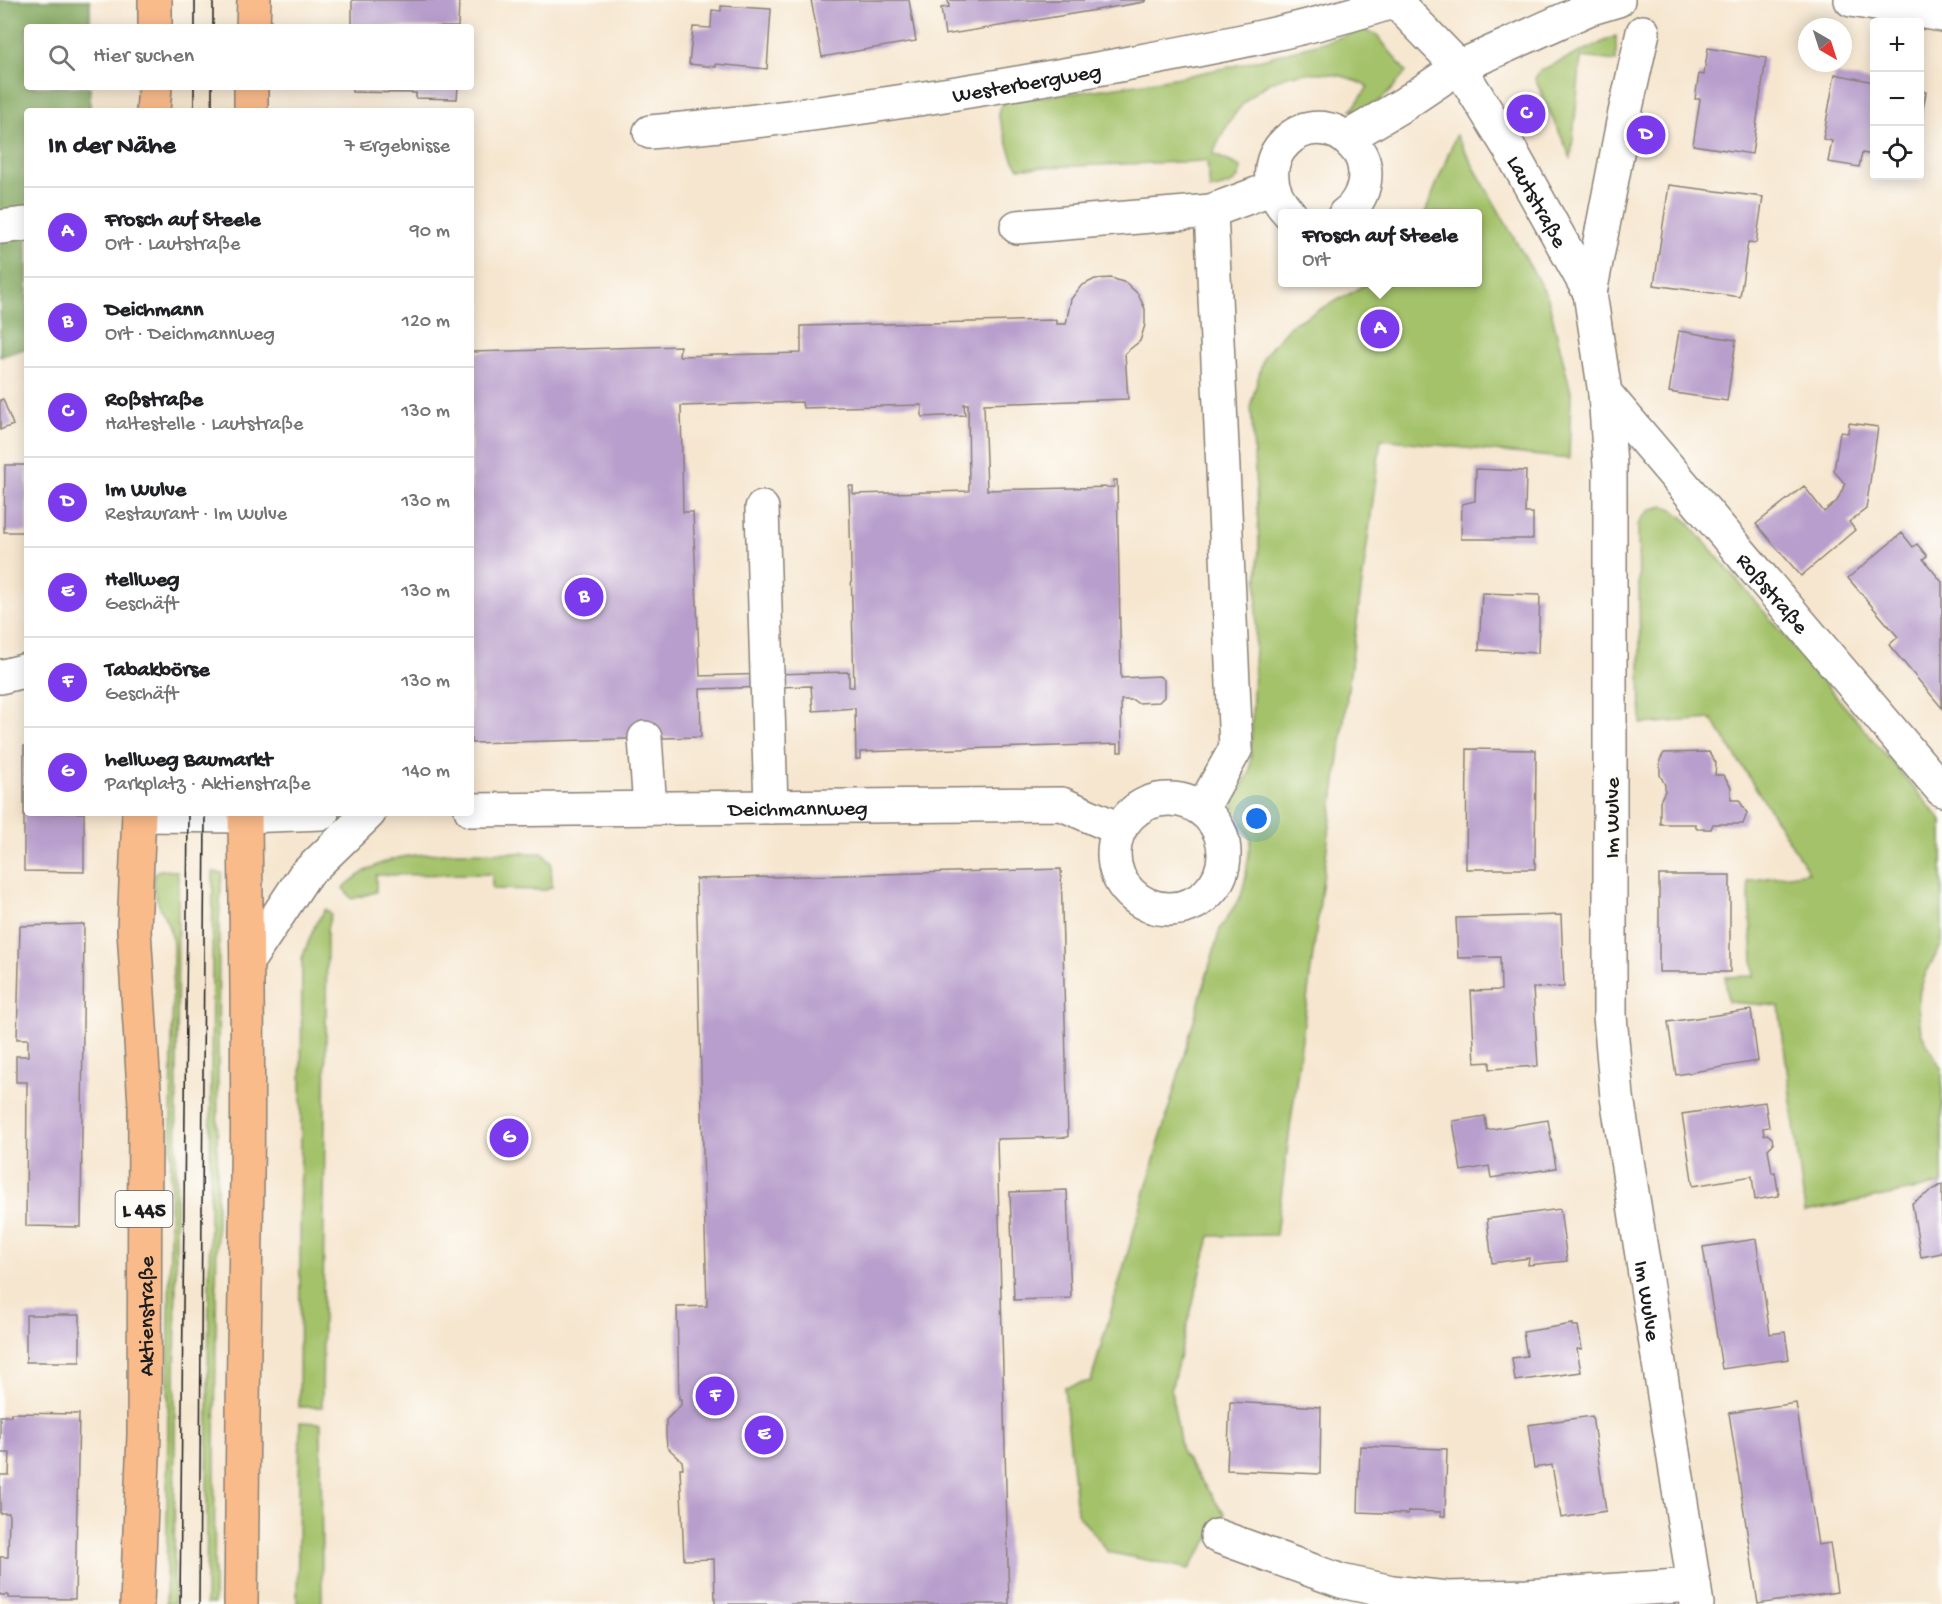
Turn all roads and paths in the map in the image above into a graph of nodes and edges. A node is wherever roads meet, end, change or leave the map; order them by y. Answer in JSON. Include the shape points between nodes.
{"nodes":[{"id":1,"x":155,"y":0,"type":"edge"},
{"id":2,"x":254,"y":0,"type":"edge"},
{"id":3,"x":1394,"y":0,"type":"edge"},
{"id":4,"x":1851,"y":0,"type":"edge"},
{"id":5,"x":1595,"y":3,"type":"edge"},
{"id":6,"x":1942,"y":15,"type":"edge"},
{"id":7,"x":155,"y":24,"type":"edge"},
{"id":8,"x":253,"y":24,"type":"edge"},
{"id":9,"x":1643,"y":32,"type":"dead end"},
{"id":10,"x":1459,"y":67,"type":"junction"},
{"id":11,"x":154,"y":90,"type":"edge"},
{"id":12,"x":251,"y":90,"type":"edge"},
{"id":13,"x":153,"y":108,"type":"edge"},
{"id":14,"x":250,"y":108,"type":"edge"},
{"id":15,"x":650,"y":132,"type":"dead end"},
{"id":16,"x":1347,"y":138,"type":"junction"},
{"id":17,"x":1281,"y":201,"type":"edge"},
{"id":18,"x":1352,"y":209,"type":"edge"},
{"id":19,"x":1211,"y":211,"type":"junction"},
{"id":20,"x":24,"y":224,"type":"edge"},
{"id":21,"x":0,"y":227,"type":"edge"},
{"id":22,"x":1017,"y":227,"type":"dead end"},
{"id":23,"x":1590,"y":293,"type":"junction"},
{"id":24,"x":1605,"y":393,"type":"junction"},
{"id":25,"x":762,"y":508,"type":"dead end"},
{"id":26,"x":24,"y":671,"type":"edge"},
{"id":27,"x":0,"y":677,"type":"edge"},
{"id":28,"x":645,"y":738,"type":"dead end"},
{"id":29,"x":1942,"y":790,"type":"edge"},
{"id":30,"x":771,"y":807,"type":"junction"},
{"id":31,"x":650,"y":808,"type":"junction"},
{"id":32,"x":1202,"y":809,"type":"junction"},
{"id":33,"x":474,"y":810,"type":"edge"},
{"id":34,"x":139,"y":816,"type":"edge"},
{"id":35,"x":245,"y":816,"type":"edge"},
{"id":36,"x":366,"y":816,"type":"edge"},
{"id":37,"x":1119,"y":829,"type":"junction"},
{"id":38,"x":247,"y":962,"type":"junction"},
{"id":39,"x":1217,"y":1536,"type":"dead end"},
{"id":40,"x":1695,"y":1595,"type":"edge"},
{"id":41,"x":137,"y":1604,"type":"edge"},
{"id":42,"x":241,"y":1604,"type":"edge"}],
"edges":[{"from":1,"to":7,"type":"main road"},
{"from":2,"to":8,"type":"main road"},
{"from":3,"to":10,"type":"street","name":"Lautstraße"},
{"from":3,"to":15,"type":"street","name":"Westerbergweg","via":[[1354,15],[1231,44],[982,90]]},
{"from":4,"to":6,"type":"street"},
{"from":5,"to":10,"type":"street"},
{"from":9,"to":23,"type":"street","name":"Im Wulve"},
{"from":10,"to":16,"type":"street"},
{"from":10,"to":23,"type":"street","name":"Lautstraße"},
{"from":11,"to":13,"type":"main road"},
{"from":12,"to":14,"type":"main road"},
{"from":16,"to":17,"type":"street","via":[[1320,128],[1305,130],[1281,146],[1271,173]]},
{"from":16,"to":18,"type":"street","via":[[1365,165],[1365,181]]},
{"from":17,"to":19,"type":"street"},
{"from":19,"to":22,"type":"street"},
{"from":19,"to":32,"type":"street","via":[[1236,748]]},
{"from":20,"to":21,"type":"street"},
{"from":23,"to":24,"type":"street","name":"Im Wulve"},
{"from":24,"to":29,"type":"street","name":"Roßstraße"},
{"from":24,"to":40,"type":"street","name":"Im Wulve","via":[[1610,465],[1610,1016],[1617,1097]]},
{"from":25,"to":30,"type":"street"},
{"from":26,"to":27,"type":"street"},
{"from":28,"to":31,"type":"street"},
{"from":30,"to":31,"type":"street","name":"Deichmannweg"},
{"from":30,"to":37,"type":"street","name":"Deichmannweg","via":[[1062,804]]},
{"from":31,"to":33,"type":"street","name":"Deichmannweg"},
{"from":32,"to":37,"type":"street","via":[[1185,801],[1147,803],[1131,813]]},
{"from":32,"to":37,"type":"street","via":[[1220,833],[1223,867],[1216,884],[1203,898],[1186,907],[1159,909],[1133,897],[1121,883],[1114,865]]},
{"from":34,"to":41,"type":"main road","name":"Aktienstraße","number":"L 445","via":[[134,930],[145,1105],[144,1435]]},
{"from":35,"to":38,"type":"main road"},
{"from":36,"to":38,"type":"street","via":[[304,876]]},
{"from":38,"to":42,"type":"main road"},
{"from":39,"to":40,"type":"street","via":[[1341,1581],[1392,1592],[1447,1598]]}]}
